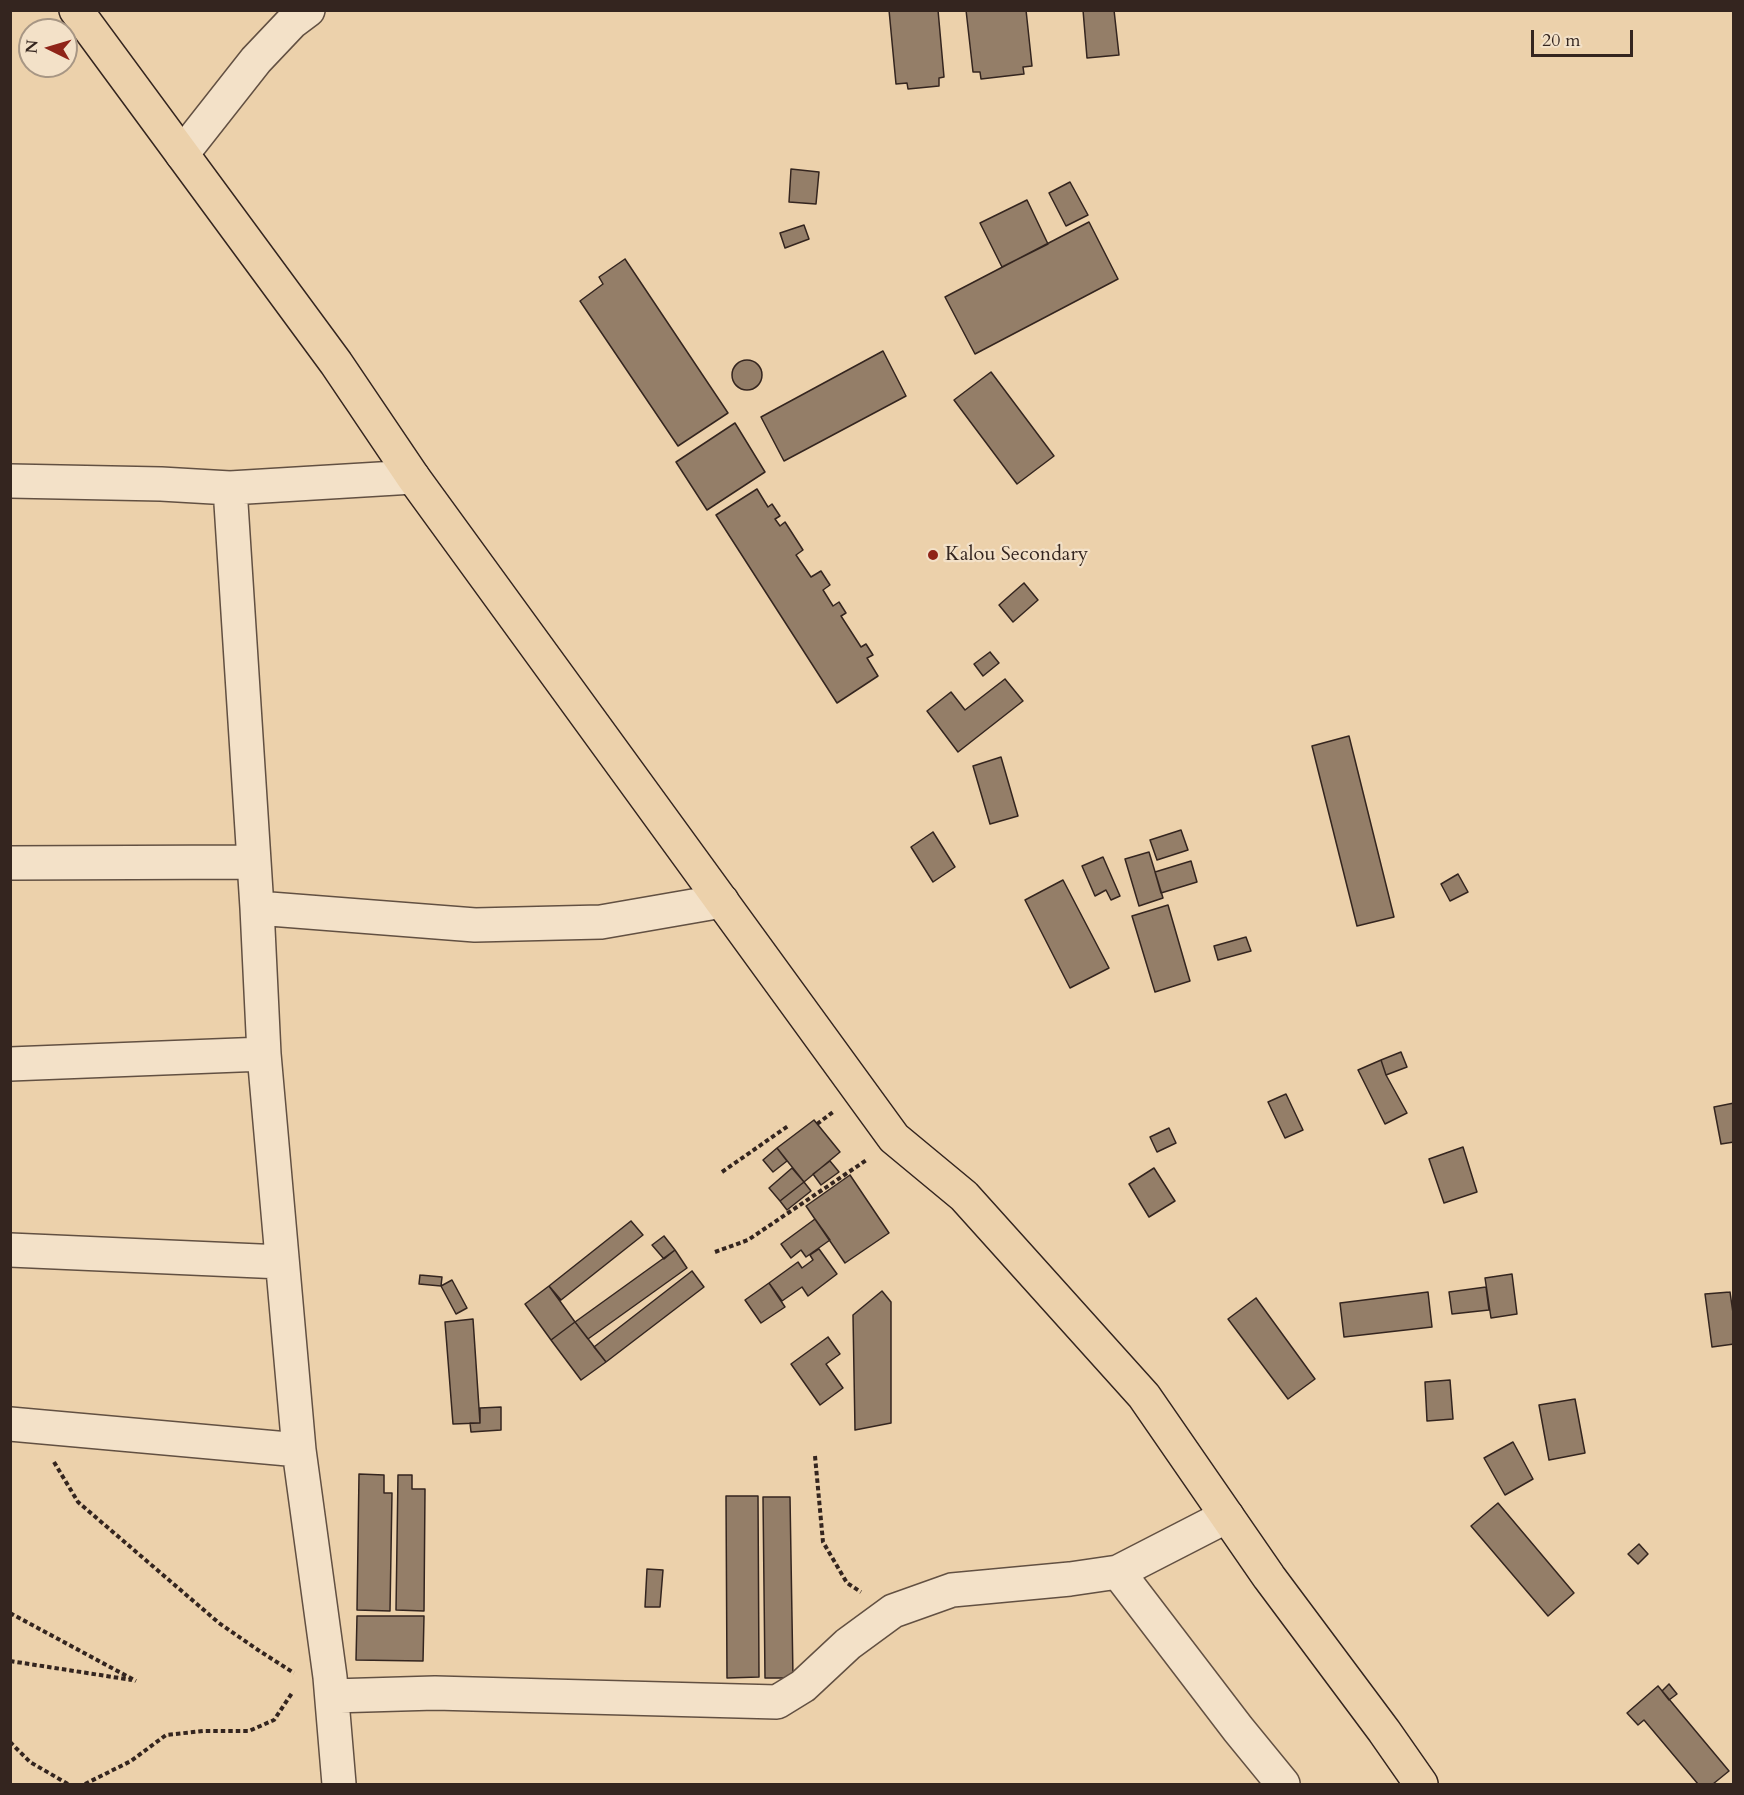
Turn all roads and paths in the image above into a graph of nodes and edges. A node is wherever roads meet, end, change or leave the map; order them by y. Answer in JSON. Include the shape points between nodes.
{"nodes":[{"id":1,"x":76,"y":10,"type":"edge"},
{"id":2,"x":308,"y":10,"type":"edge"},
{"id":3,"x":182,"y":154,"type":"junction"},
{"id":4,"x":414,"y":477,"type":"junction"},
{"id":5,"x":10,"y":481,"type":"edge"},
{"id":6,"x":230,"y":488,"type":"junction"},
{"id":7,"x":253,"y":862,"type":"junction"},
{"id":8,"x":10,"y":863,"type":"edge"},
{"id":9,"x":722,"y":901,"type":"junction"},
{"id":10,"x":257,"y":908,"type":"junction"},
{"id":11,"x":264,"y":1054,"type":"junction"},
{"id":12,"x":10,"y":1064,"type":"edge"},
{"id":13,"x":834,"y":1112,"type":"dead end"},
{"id":14,"x":817,"y":1124,"type":"dead end"},
{"id":15,"x":788,"y":1126,"type":"dead end"},
{"id":16,"x":872,"y":1156,"type":"dead end"},
{"id":17,"x":722,"y":1172,"type":"dead end"},
{"id":18,"x":10,"y":1250,"type":"edge"},
{"id":19,"x":715,"y":1252,"type":"dead end"},
{"id":20,"x":282,"y":1262,"type":"junction"},
{"id":21,"x":21,"y":1425,"type":"edge"},
{"id":22,"x":299,"y":1450,"type":"junction"},
{"id":23,"x":815,"y":1456,"type":"dead end"},
{"id":24,"x":1227,"y":1516,"type":"junction"},
{"id":25,"x":1118,"y":1572,"type":"junction"},
{"id":26,"x":893,"y":1611,"type":"junction"},
{"id":27,"x":10,"y":1613,"type":"edge"},
{"id":28,"x":10,"y":1661,"type":"edge"},
{"id":29,"x":292,"y":1693,"type":"dead end"},
{"id":30,"x":332,"y":1696,"type":"junction"},
{"id":31,"x":10,"y":1742,"type":"edge"},
{"id":32,"x":68,"y":1785,"type":"edge"},
{"id":33,"x":85,"y":1785,"type":"edge"},
{"id":34,"x":339,"y":1785,"type":"edge"},
{"id":35,"x":1283,"y":1785,"type":"edge"},
{"id":36,"x":1421,"y":1785,"type":"edge"}],
"edges":[{"from":1,"to":3,"type":"main road"},
{"from":2,"to":3,"type":"street","via":[[256,60]]},
{"from":3,"to":4,"type":"main road","via":[[336,363]]},
{"from":4,"to":6,"type":"street"},
{"from":4,"to":9,"type":"main road"},
{"from":5,"to":6,"type":"street"},
{"from":6,"to":7,"type":"street"},
{"from":7,"to":8,"type":"street"},
{"from":7,"to":10,"type":"street"},
{"from":9,"to":10,"type":"street","via":[[601,922],[498,924]]},
{"from":9,"to":24,"type":"main road","via":[[894,1138],[964,1196],[1144,1396]]},
{"from":10,"to":11,"type":"street"},
{"from":11,"to":12,"type":"street"},
{"from":11,"to":20,"type":"street"},
{"from":13,"to":14,"type":"path"},
{"from":15,"to":17,"type":"path"},
{"from":16,"to":19,"type":"path","via":[[748,1240]]},
{"from":18,"to":20,"type":"street"},
{"from":20,"to":22,"type":"street"},
{"from":21,"to":22,"type":"street"},
{"from":21,"to":30,"type":"path","via":[[78,1502],[219,1623]]},
{"from":22,"to":30,"type":"street"},
{"from":23,"to":26,"type":"path","via":[[823,1542],[847,1583]]},
{"from":24,"to":25,"type":"street"},
{"from":24,"to":36,"type":"main road"},
{"from":25,"to":26,"type":"street","via":[[952,1590]]},
{"from":25,"to":35,"type":"street"},
{"from":26,"to":30,"type":"street","via":[[848,1644],[803,1686],[777,1702],[435,1693]]},
{"from":27,"to":28,"type":"path","via":[[136,1681]]},
{"from":29,"to":33,"type":"path","via":[[274,1720],[249,1731],[166,1735],[131,1761]]},
{"from":30,"to":34,"type":"street"},
{"from":31,"to":32,"type":"path","via":[[30,1762]]}]}
